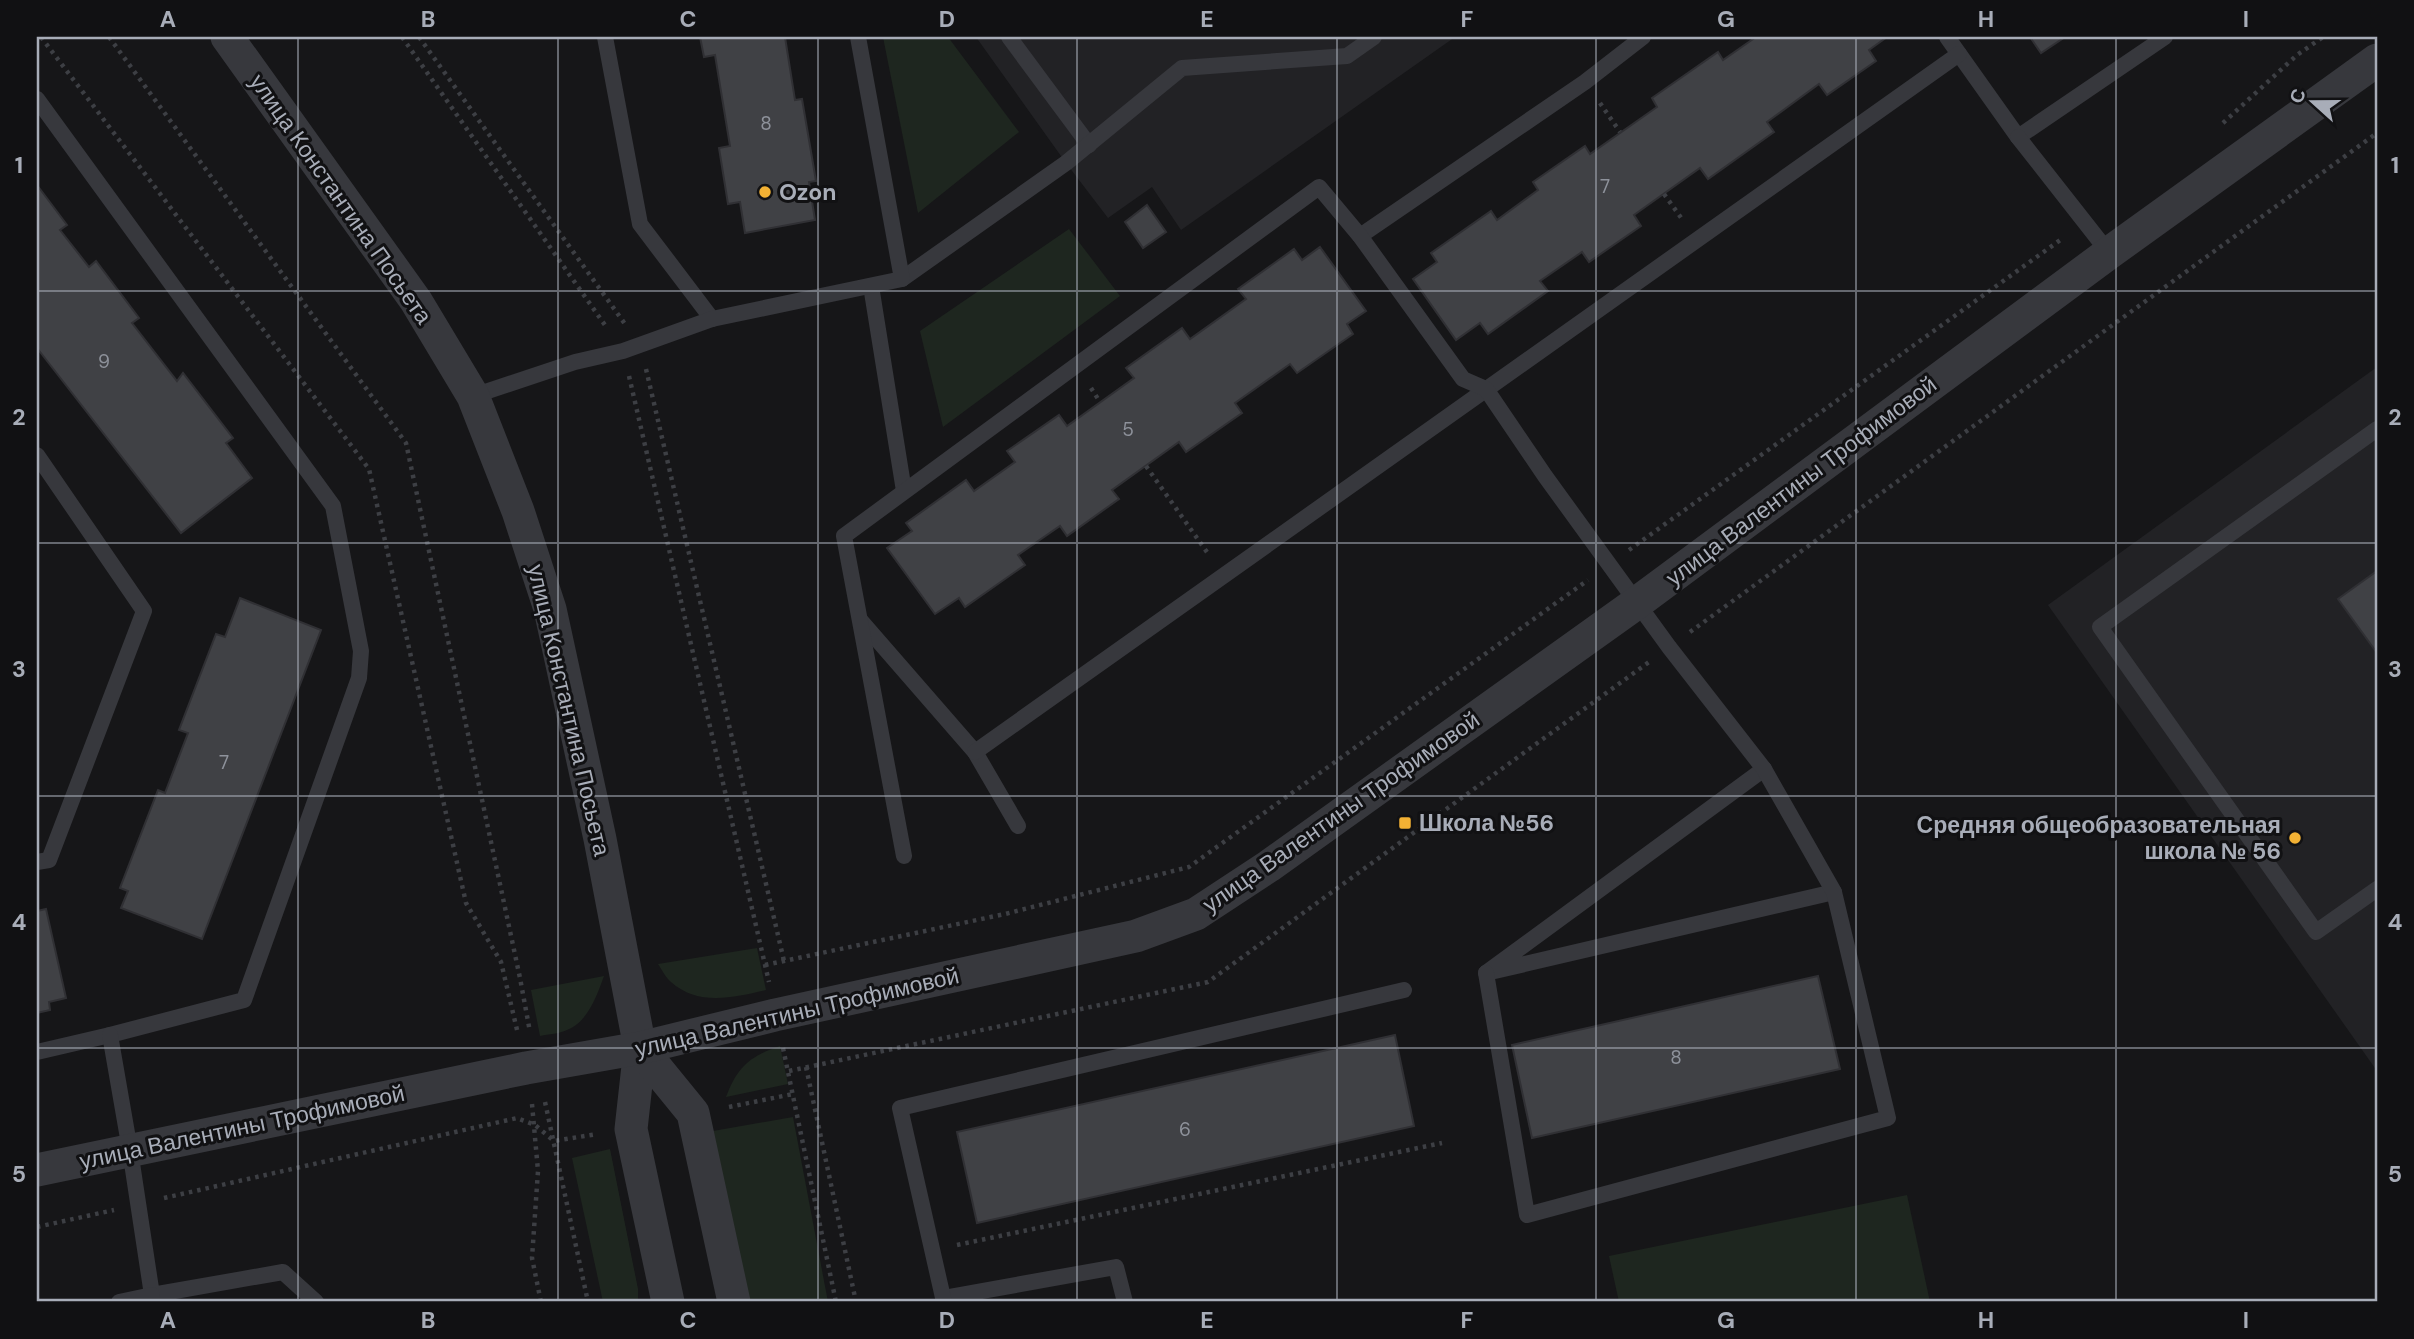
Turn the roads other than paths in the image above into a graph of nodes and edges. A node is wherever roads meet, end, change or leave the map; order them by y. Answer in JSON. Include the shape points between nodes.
{"nodes":[{"id":1,"x":227,"y":37,"type":"edge"},
{"id":2,"x":605,"y":37,"type":"edge"},
{"id":3,"x":858,"y":37,"type":"edge"},
{"id":4,"x":1009,"y":37,"type":"edge"},
{"id":5,"x":1374,"y":37,"type":"edge"},
{"id":6,"x":1643,"y":37,"type":"edge"},
{"id":7,"x":1947,"y":37,"type":"edge"},
{"id":8,"x":2165,"y":37,"type":"edge"},
{"id":9,"x":1959,"y":54,"type":"junction"},
{"id":10,"x":2377,"y":60,"type":"edge"},
{"id":11,"x":37,"y":99,"type":"edge"},
{"id":12,"x":2018,"y":137,"type":"junction"},
{"id":13,"x":1089,"y":145,"type":"junction"},
{"id":14,"x":1360,"y":236,"type":"junction"},
{"id":15,"x":2109,"y":253,"type":"junction"},
{"id":16,"x":902,"y":279,"type":"junction"},
{"id":17,"x":871,"y":286,"type":"junction"},
{"id":18,"x":712,"y":319,"type":"junction"},
{"id":19,"x":1486,"y":389,"type":"junction"},
{"id":20,"x":473,"y":396,"type":"junction"},
{"id":21,"x":2377,"y":429,"type":"edge"},
{"id":22,"x":37,"y":454,"type":"edge"},
{"id":23,"x":904,"y":491,"type":"junction"},
{"id":24,"x":1639,"y":602,"type":"junction"},
{"id":25,"x":860,"y":620,"type":"junction"},
{"id":26,"x":975,"y":752,"type":"junction"},
{"id":27,"x":1764,"y":769,"type":"junction"},
{"id":28,"x":1018,"y":826,"type":"dead end"},
{"id":29,"x":904,"y":856,"type":"dead end"},
{"id":30,"x":37,"y":862,"type":"edge"},
{"id":31,"x":2377,"y":889,"type":"edge"},
{"id":32,"x":1834,"y":892,"type":"junction"},
{"id":33,"x":1486,"y":973,"type":"junction"},
{"id":34,"x":1404,"y":990,"type":"dead end"},
{"id":35,"x":110,"y":1035,"type":"junction"},
{"id":36,"x":640,"y":1048,"type":"junction"},
{"id":37,"x":37,"y":1052,"type":"edge"},
{"id":38,"x":130,"y":1150,"type":"junction"},
{"id":39,"x":37,"y":1170,"type":"edge"},
{"id":40,"x":152,"y":1295,"type":"junction"},
{"id":41,"x":944,"y":1300,"type":"edge"},
{"id":42,"x":119,"y":1302,"type":"edge"},
{"id":43,"x":316,"y":1302,"type":"edge"},
{"id":44,"x":668,"y":1302,"type":"edge"},
{"id":45,"x":734,"y":1302,"type":"edge"},
{"id":46,"x":1125,"y":1302,"type":"edge"}],
"edges":[{"from":1,"to":20,"type":"street","name":"улица Константина Посьета","via":[[416,301]]},
{"from":2,"to":18,"type":"lane","via":[[640,225]]},
{"from":3,"to":16,"type":"lane"},
{"from":4,"to":13,"type":"lane"},
{"from":5,"to":13,"type":"lane","via":[[1347,56],[1182,68]]},
{"from":6,"to":14,"type":"lane"},
{"from":7,"to":9,"type":"lane"},
{"from":8,"to":12,"type":"lane"},
{"from":9,"to":12,"type":"lane"},
{"from":9,"to":19,"type":"lane"},
{"from":10,"to":15,"type":"street","name":"улица Валентины Трофимовой"},
{"from":11,"to":35,"type":"lane","via":[[333,506],[361,651],[359,678],[244,1000]]},
{"from":12,"to":15,"type":"lane"},
{"from":13,"to":16,"type":"lane"},
{"from":14,"to":19,"type":"lane","via":[[1462,379]]},
{"from":14,"to":23,"type":"lane","via":[[1319,187]]},
{"from":15,"to":24,"type":"street","name":"улица Валентины Трофимовой"},
{"from":16,"to":17,"type":"lane"},
{"from":17,"to":18,"type":"lane"},
{"from":17,"to":23,"type":"lane"},
{"from":18,"to":20,"type":"lane"},
{"from":19,"to":24,"type":"lane"},
{"from":19,"to":26,"type":"lane"},
{"from":20,"to":36,"type":"street","name":"улица Константина Посьета","via":[[550,609]]},
{"from":21,"to":31,"type":"lane","via":[[2099,627],[2316,932]]},
{"from":22,"to":30,"type":"lane","via":[[144,611],[49,860]]},
{"from":23,"to":25,"type":"lane","via":[[845,536]]},
{"from":24,"to":27,"type":"lane"},
{"from":24,"to":36,"type":"street","name":"улица Валентины Трофимовой","via":[[1196,914],[1136,936]]},
{"from":25,"to":26,"type":"lane"},
{"from":25,"to":29,"type":"lane"},
{"from":26,"to":28,"type":"lane"},
{"from":27,"to":32,"type":"lane"},
{"from":27,"to":33,"type":"lane"},
{"from":32,"to":33,"type":"lane"},
{"from":32,"to":33,"type":"lane","via":[[1888,1118],[1527,1215]]},
{"from":34,"to":41,"type":"lane","via":[[900,1108]]},
{"from":35,"to":37,"type":"lane"},
{"from":35,"to":38,"type":"lane"},
{"from":36,"to":38,"type":"street","name":"улица Валентины Трофимовой"},
{"from":36,"to":44,"type":"street","name":"улица Константина Посьета","via":[[631,1129]]},
{"from":36,"to":45,"type":"street","name":"улица Константина Посьета","via":[[693,1114]]},
{"from":38,"to":39,"type":"street","name":"улица Валентины Трофимовой"},
{"from":38,"to":40,"type":"lane"},
{"from":40,"to":42,"type":"lane"},
{"from":40,"to":43,"type":"lane","via":[[283,1272]]},
{"from":41,"to":46,"type":"lane","via":[[1116,1267]]}]}
